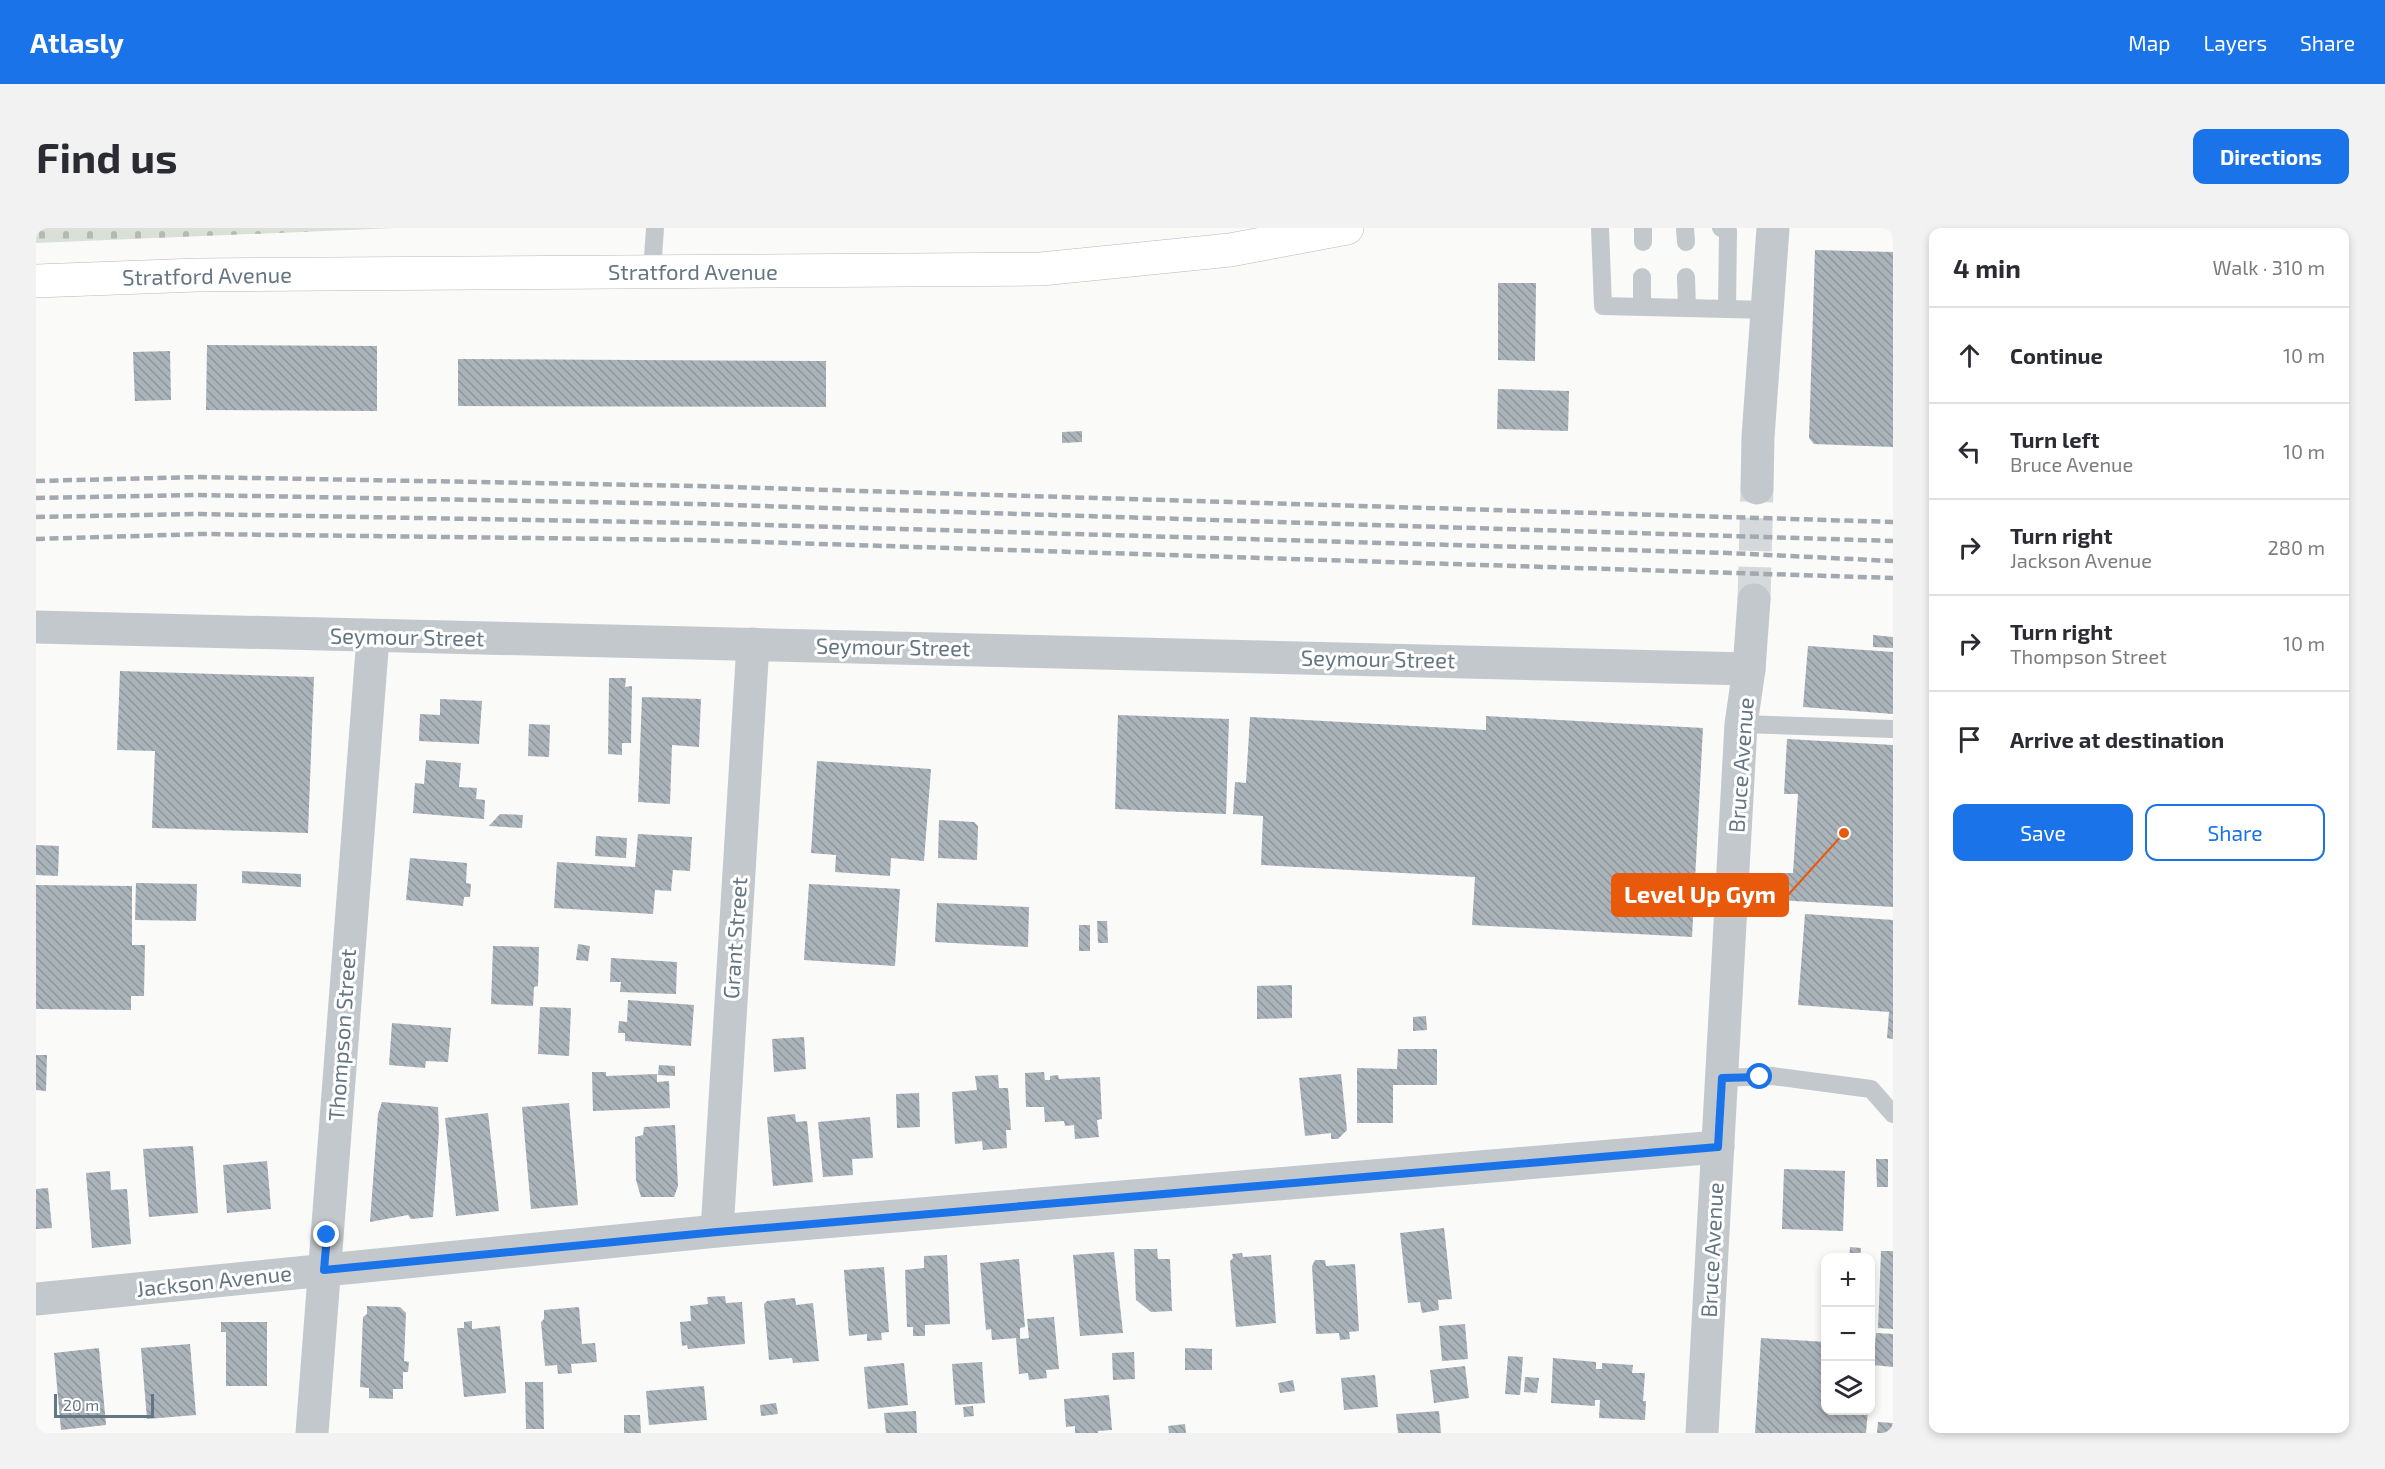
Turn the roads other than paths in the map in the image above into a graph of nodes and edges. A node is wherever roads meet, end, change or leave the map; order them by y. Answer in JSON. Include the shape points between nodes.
{"nodes":[{"id":1,"x":655,"y":228,"type":"edge"},
{"id":2,"x":1347,"y":228,"type":"edge"},
{"id":3,"x":1600,"y":228,"type":"edge"},
{"id":4,"x":1720,"y":228,"type":"edge"},
{"id":5,"x":1773,"y":228,"type":"edge"},
{"id":6,"x":652,"y":272,"type":"junction"},
{"id":7,"x":1642,"y":277,"type":"dead end"},
{"id":8,"x":1686,"y":278,"type":"dead end"},
{"id":9,"x":36,"y":281,"type":"edge"},
{"id":10,"x":1642,"y":306,"type":"junction"},
{"id":11,"x":1687,"y":308,"type":"junction"},
{"id":12,"x":1727,"y":309,"type":"junction"},
{"id":13,"x":1768,"y":310,"type":"junction"},
{"id":14,"x":1757,"y":488,"type":"tunnel mouth"},
{"id":15,"x":1754,"y":600,"type":"tunnel mouth"},
{"id":16,"x":36,"y":627,"type":"edge"},
{"id":17,"x":373,"y":637,"type":"junction"},
{"id":18,"x":753,"y":644,"type":"junction"},
{"id":19,"x":1749,"y":669,"type":"junction"},
{"id":20,"x":1741,"y":724,"type":"junction"},
{"id":21,"x":1893,"y":729,"type":"edge"},
{"id":22,"x":1722,"y":1078,"type":"junction"},
{"id":23,"x":1893,"y":1114,"type":"edge"},
{"id":24,"x":1718,"y":1147,"type":"junction"},
{"id":25,"x":717,"y":1232,"type":"junction"},
{"id":26,"x":324,"y":1270,"type":"junction"},
{"id":27,"x":36,"y":1299,"type":"edge"},
{"id":28,"x":312,"y":1433,"type":"edge"},
{"id":29,"x":1702,"y":1433,"type":"edge"}],
"edges":[{"from":1,"to":6,"type":"lane"},
{"from":2,"to":6,"type":"main road","name":"Stratford Avenue","via":[[1230,250],[1041,269]]},
{"from":3,"to":10,"type":"lane","via":[[1603,306]]},
{"from":4,"to":12,"type":"lane","via":[[1728,231]]},
{"from":5,"to":13,"type":"street"},
{"from":6,"to":9,"type":"main road","name":"Stratford Avenue","via":[[198,275]]},
{"from":7,"to":10,"type":"lane"},
{"from":8,"to":11,"type":"lane"},
{"from":10,"to":11,"type":"lane"},
{"from":11,"to":12,"type":"lane"},
{"from":12,"to":13,"type":"lane"},
{"from":13,"to":14,"type":"street"},
{"from":15,"to":19,"type":"street","name":"Bruce Avenue"},
{"from":16,"to":17,"type":"street","name":"Seymour Street"},
{"from":17,"to":18,"type":"street","name":"Seymour Street"},
{"from":17,"to":26,"type":"street","name":"Thompson Street"},
{"from":18,"to":19,"type":"street","name":"Seymour Street"},
{"from":18,"to":25,"type":"street","name":"Grant Street"},
{"from":19,"to":20,"type":"street","name":"Bruce Avenue"},
{"from":20,"to":21,"type":"lane"},
{"from":20,"to":22,"type":"street","name":"Bruce Avenue"},
{"from":22,"to":23,"type":"lane","via":[[1772,1076],[1871,1089]]},
{"from":22,"to":24,"type":"street","name":"Bruce Avenue"},
{"from":24,"to":25,"type":"street","name":"Jackson Avenue"},
{"from":24,"to":29,"type":"street","name":"Bruce Avenue"},
{"from":25,"to":26,"type":"street","name":"Jackson Avenue"},
{"from":26,"to":27,"type":"street","name":"Jackson Avenue"},
{"from":26,"to":28,"type":"street","name":"Thompson Street"}]}
